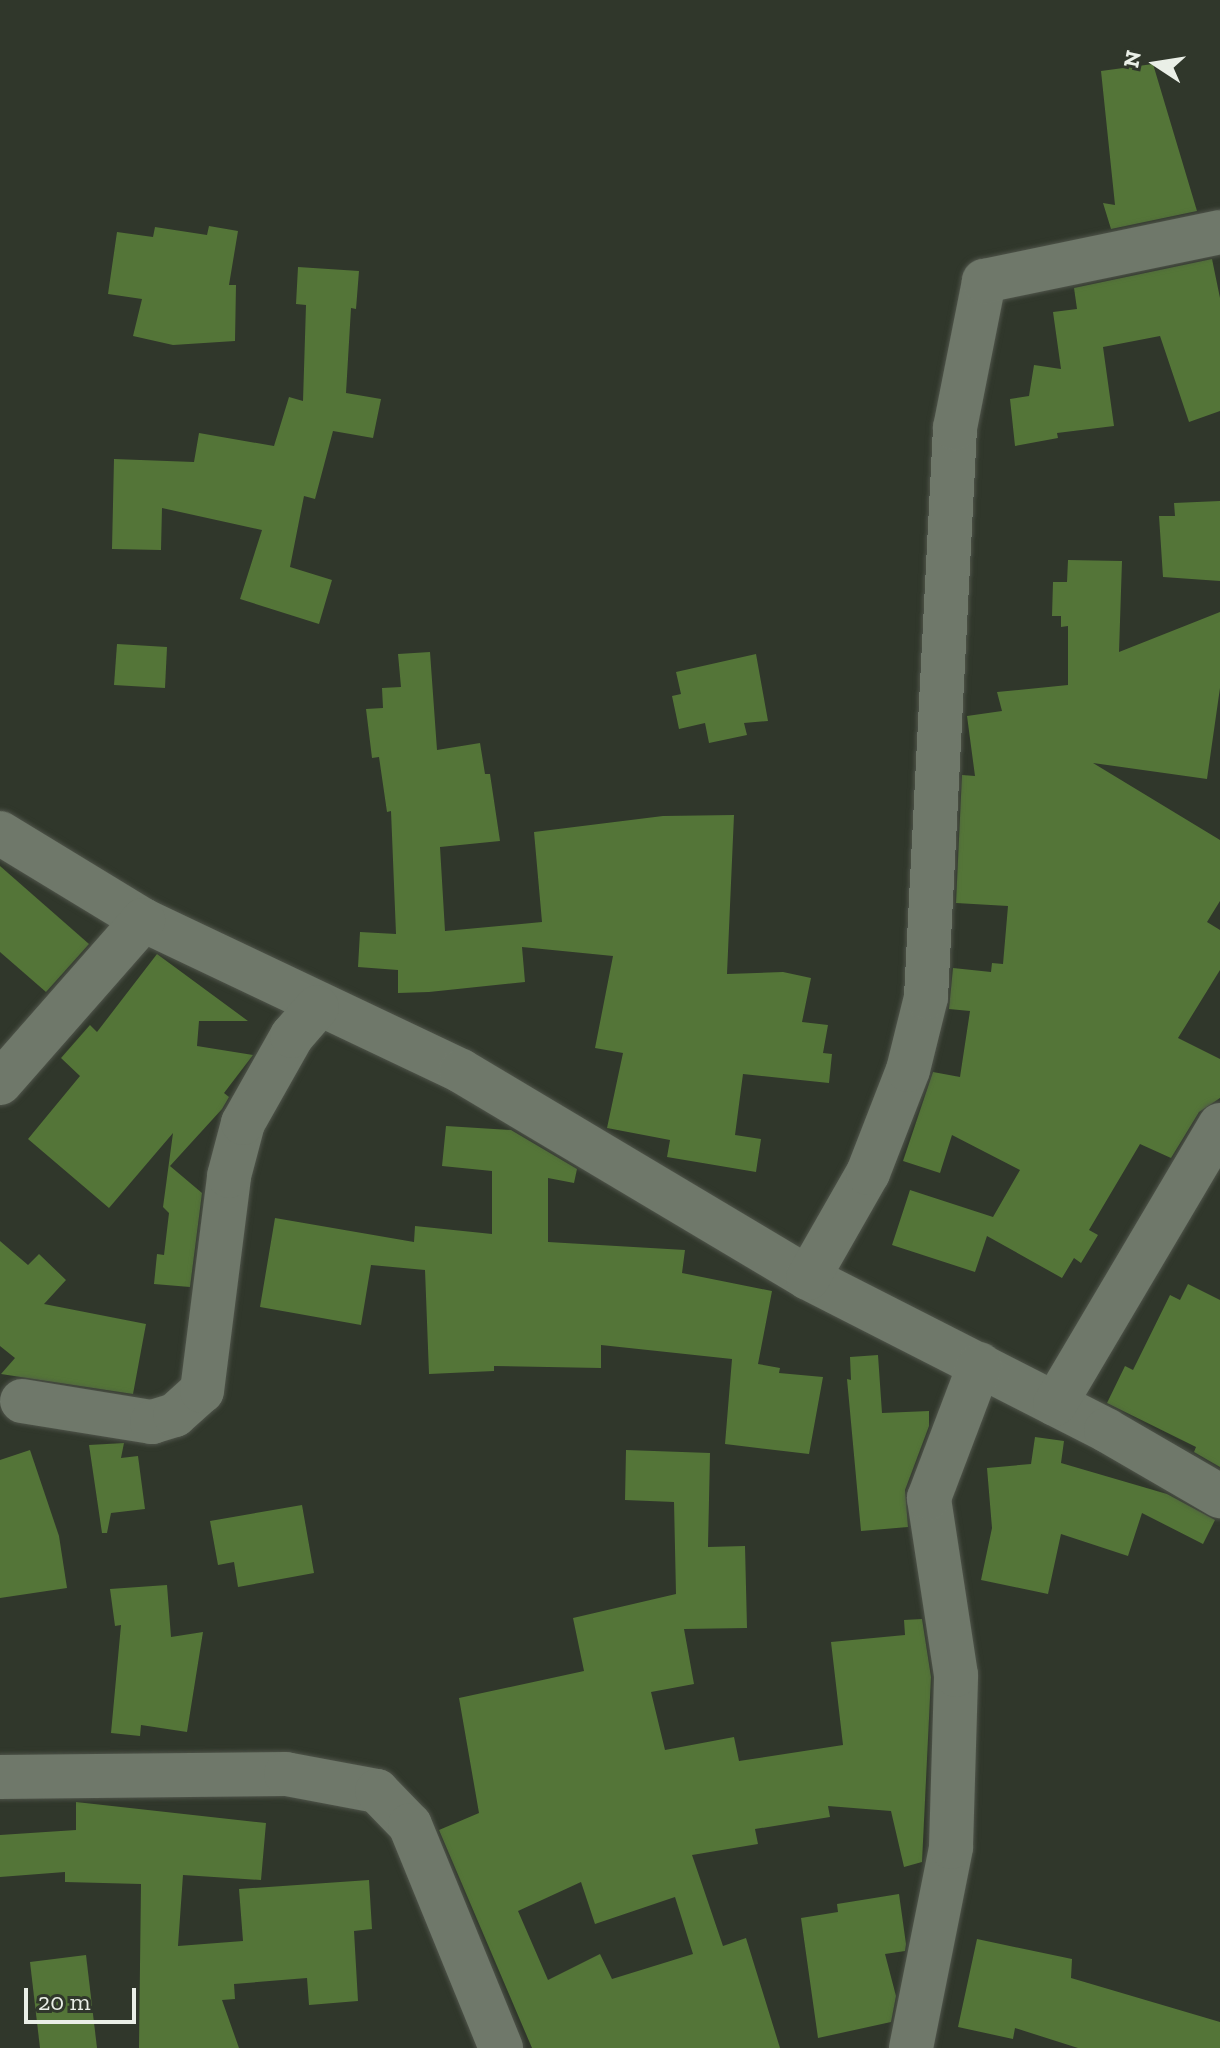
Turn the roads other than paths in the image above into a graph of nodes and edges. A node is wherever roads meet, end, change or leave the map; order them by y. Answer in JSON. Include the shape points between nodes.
{"nodes":[{"id":1,"x":1220,"y":232,"type":"edge"},
{"id":2,"x":0,"y":833,"type":"edge"},
{"id":3,"x":143,"y":920,"type":"junction"},
{"id":4,"x":317,"y":1007,"type":"junction"},
{"id":5,"x":0,"y":1083,"type":"edge"},
{"id":6,"x":1220,"y":1125,"type":"edge"},
{"id":7,"x":808,"y":1278,"type":"junction"},
{"id":8,"x":980,"y":1364,"type":"junction"},
{"id":9,"x":22,"y":1401,"type":"dead end"},
{"id":10,"x":1055,"y":1404,"type":"junction"},
{"id":11,"x":1220,"y":1496,"type":"edge"},
{"id":12,"x":0,"y":1777,"type":"edge"},
{"id":13,"x":501,"y":2048,"type":"edge"},
{"id":14,"x":911,"y":2048,"type":"edge"}],
"edges":[{"from":1,"to":7,"type":"street","via":[[984,281],[955,428],[926,997],[908,1070],[868,1173]]},
{"from":2,"to":3,"type":"street"},
{"from":3,"to":4,"type":"street"},
{"from":3,"to":5,"type":"street"},
{"from":4,"to":7,"type":"street","via":[[461,1071]]},
{"from":4,"to":9,"type":"street","via":[[292,1036],[243,1123],[229,1176],[202,1391],[175,1415],[152,1422]]},
{"from":6,"to":10,"type":"street"},
{"from":7,"to":8,"type":"street"},
{"from":8,"to":10,"type":"street"},
{"from":8,"to":14,"type":"street","via":[[929,1498],[956,1675],[951,1847]]},
{"from":10,"to":11,"type":"street"},
{"from":12,"to":13,"type":"street","via":[[286,1774],[377,1791],[410,1825]]}]}
